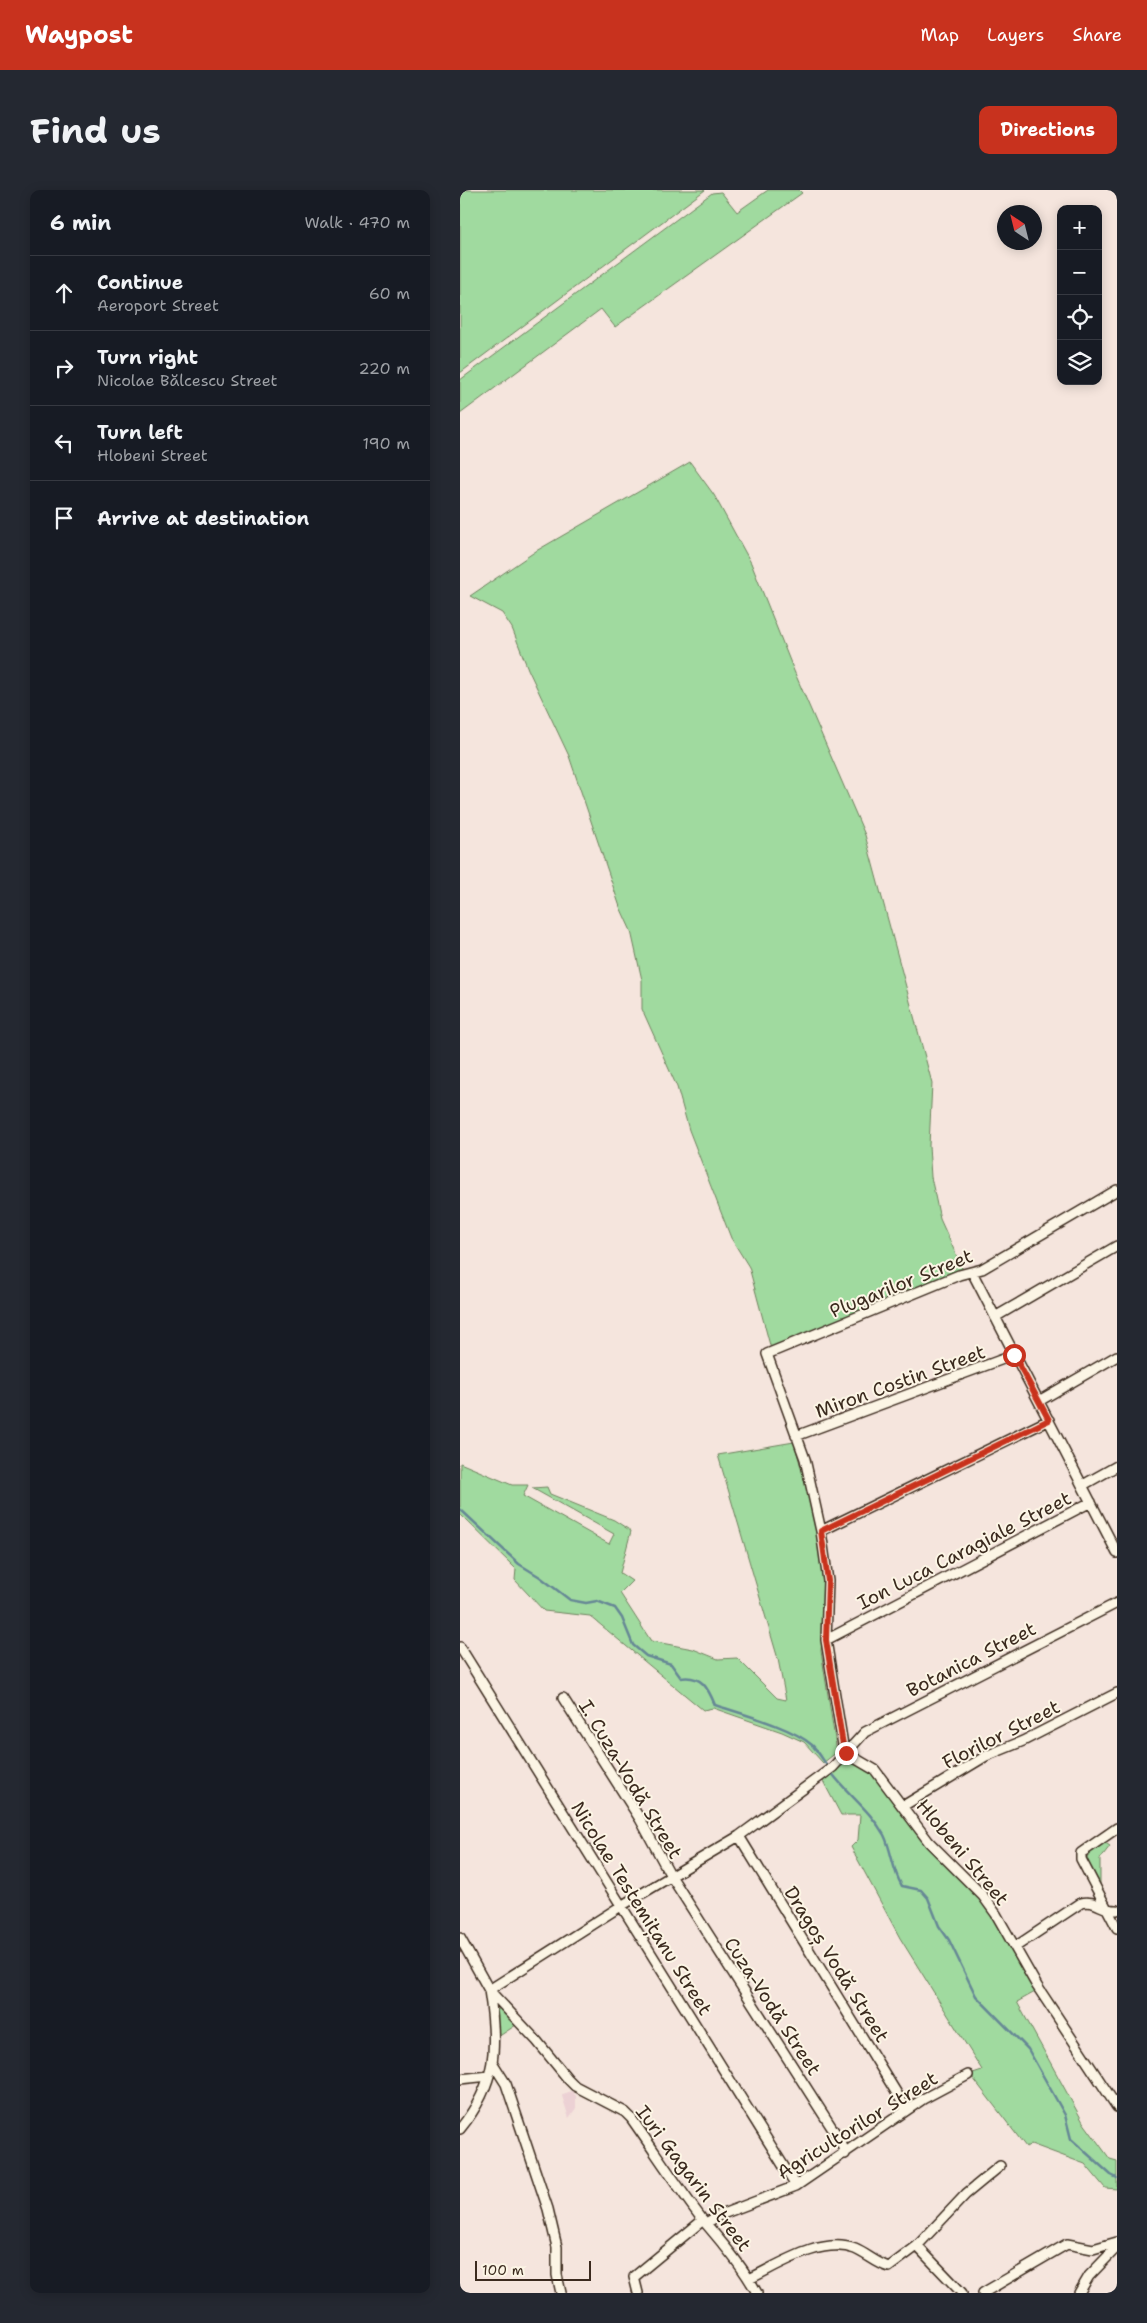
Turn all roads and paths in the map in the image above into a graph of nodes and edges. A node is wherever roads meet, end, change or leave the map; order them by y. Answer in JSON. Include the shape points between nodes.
{"nodes":[{"id":1,"x":1117,"y":1190,"type":"edge"},
{"id":2,"x":1117,"y":1246,"type":"edge"},
{"id":3,"x":972,"y":1272,"type":"junction"},
{"id":4,"x":995,"y":1317,"type":"junction"},
{"id":5,"x":1014,"y":1355,"type":"junction"},
{"id":6,"x":1117,"y":1356,"type":"edge"},
{"id":7,"x":1039,"y":1402,"type":"junction"},
{"id":8,"x":1049,"y":1420,"type":"junction"},
{"id":9,"x":796,"y":1436,"type":"junction"},
{"id":10,"x":1117,"y":1466,"type":"edge"},
{"id":11,"x":1083,"y":1485,"type":"junction"},
{"id":12,"x":1091,"y":1502,"type":"junction"},
{"id":13,"x":821,"y":1531,"type":"junction"},
{"id":14,"x":1117,"y":1552,"type":"edge"},
{"id":15,"x":1117,"y":1603,"type":"edge"},
{"id":16,"x":826,"y":1640,"type":"junction"},
{"id":17,"x":460,"y":1647,"type":"edge"},
{"id":18,"x":1117,"y":1693,"type":"edge"},
{"id":19,"x":563,"y":1698,"type":"dead end"},
{"id":20,"x":846,"y":1753,"type":"junction"},
{"id":21,"x":903,"y":1806,"type":"junction"},
{"id":22,"x":1117,"y":1828,"type":"edge"},
{"id":23,"x":739,"y":1836,"type":"junction"},
{"id":24,"x":671,"y":1876,"type":"junction"},
{"id":25,"x":621,"y":1906,"type":"junction"},
{"id":26,"x":1113,"y":1910,"type":"edge"},
{"id":27,"x":1117,"y":1928,"type":"edge"},
{"id":28,"x":460,"y":1938,"type":"edge"},
{"id":29,"x":1015,"y":1947,"type":"junction"},
{"id":30,"x":489,"y":1990,"type":"junction"},
{"id":31,"x":492,"y":2062,"type":"junction"},
{"id":32,"x":968,"y":2075,"type":"dead end"},
{"id":33,"x":489,"y":2076,"type":"junction"},
{"id":34,"x":460,"y":2079,"type":"edge"},
{"id":35,"x":1117,"y":2108,"type":"edge"},
{"id":36,"x":906,"y":2110,"type":"junction"},
{"id":37,"x":460,"y":2129,"type":"edge"},
{"id":38,"x":845,"y":2154,"type":"junction"},
{"id":39,"x":1000,"y":2166,"type":"dead end"},
{"id":40,"x":796,"y":2186,"type":"junction"},
{"id":41,"x":705,"y":2221,"type":"junction"},
{"id":42,"x":916,"y":2246,"type":"junction"},
{"id":43,"x":1116,"y":2248,"type":"edge"},
{"id":44,"x":1093,"y":2249,"type":"junction"},
{"id":45,"x":1106,"y":2260,"type":"junction"},
{"id":46,"x":749,"y":2279,"type":"junction"},
{"id":47,"x":561,"y":2293,"type":"edge"},
{"id":48,"x":638,"y":2293,"type":"edge"},
{"id":49,"x":756,"y":2293,"type":"edge"},
{"id":50,"x":962,"y":2293,"type":"edge"},
{"id":51,"x":983,"y":2293,"type":"edge"},
{"id":52,"x":1079,"y":2293,"type":"edge"}],
"edges":[{"from":1,"to":3,"type":"street","name":"Plugarilor Street","via":[[1041,1236]]},
{"from":2,"to":4,"type":"street"},
{"from":3,"to":4,"type":"street"},
{"from":3,"to":9,"type":"street","name":"Plugarilor Street","via":[[768,1354]]},
{"from":4,"to":5,"type":"street"},
{"from":5,"to":7,"type":"street"},
{"from":5,"to":9,"type":"street","name":"Miron Costin Street"},
{"from":6,"to":7,"type":"street"},
{"from":7,"to":8,"type":"street"},
{"from":8,"to":11,"type":"street"},
{"from":8,"to":13,"type":"street"},
{"from":9,"to":13,"type":"street","via":[[805,1459]]},
{"from":10,"to":11,"type":"street"},
{"from":11,"to":12,"type":"street"},
{"from":12,"to":14,"type":"street"},
{"from":12,"to":16,"type":"street","name":"Ion Luca Caragiale Street"},
{"from":13,"to":16,"type":"street","via":[[828,1581]]},
{"from":15,"to":20,"type":"street","name":"Botanica Street","via":[[865,1732]]},
{"from":16,"to":20,"type":"street"},
{"from":17,"to":25,"type":"street","name":"Nicolae Testemițanu Street"},
{"from":18,"to":21,"type":"street","name":"Florilor Street","via":[[1023,1742],[986,1756]]},
{"from":19,"to":24,"type":"street","name":"I. Cuza-Vodă Street","via":[[640,1819]]},
{"from":20,"to":21,"type":"street","name":"Hlobeni Street","via":[[875,1770]]},
{"from":20,"to":23,"type":"street","name":"Botanica Street","via":[[833,1767]]},
{"from":21,"to":29,"type":"street","name":"Hlobeni Street","via":[[928,1842],[984,1896]]},
{"from":22,"to":26,"type":"street","via":[[1081,1853],[1087,1873]]},
{"from":23,"to":24,"type":"street","name":"Botanica Street"},
{"from":23,"to":36,"type":"street","name":"Dragoș Vodă Street"},
{"from":24,"to":25,"type":"street","name":"Botanica Street"},
{"from":24,"to":38,"type":"street","name":"Cuza-Vodă Street"},
{"from":25,"to":30,"type":"street","name":"Botanica Street"},
{"from":25,"to":40,"type":"street","name":"Nicolae Testemițanu Street"},
{"from":26,"to":27,"type":"street"},
{"from":26,"to":29,"type":"street","via":[[1092,1901],[1081,1903]]},
{"from":28,"to":30,"type":"street","name":"Iuri Gagarin Street"},
{"from":29,"to":35,"type":"street","name":"Hlobeni Street"},
{"from":30,"to":31,"type":"street","via":[[494,2022]]},
{"from":30,"to":41,"type":"street","name":"Iuri Gagarin Street","via":[[568,2079],[632,2118]]},
{"from":31,"to":33,"type":"street"},
{"from":31,"to":47,"type":"street","via":[[506,2084],[548,2209],[557,2247]]},
{"from":32,"to":36,"type":"street","name":"Agricultorilor Street"},
{"from":33,"to":34,"type":"street"},
{"from":33,"to":37,"type":"street","via":[[478,2107]]},
{"from":36,"to":38,"type":"street","name":"Agricultorilor Street"},
{"from":38,"to":40,"type":"street","name":"Agricultorilor Street"},
{"from":39,"to":42,"type":"street","via":[[966,2194]]},
{"from":40,"to":41,"type":"street","name":"Agricultorilor Street"},
{"from":41,"to":46,"type":"street","name":"Iuri Gagarin Street"},
{"from":41,"to":48,"type":"street","name":"Agricultorilor Street","via":[[634,2277]]},
{"from":42,"to":46,"type":"street","via":[[889,2268],[845,2246],[818,2249]]},
{"from":42,"to":50,"type":"street"},
{"from":43,"to":44,"type":"street"},
{"from":43,"to":45,"type":"street"},
{"from":44,"to":45,"type":"street"},
{"from":44,"to":51,"type":"street","via":[[1067,2244]]},
{"from":45,"to":52,"type":"street","via":[[1089,2276]]},
{"from":46,"to":49,"type":"street","name":"Iuri Gagarin Street"}]}
